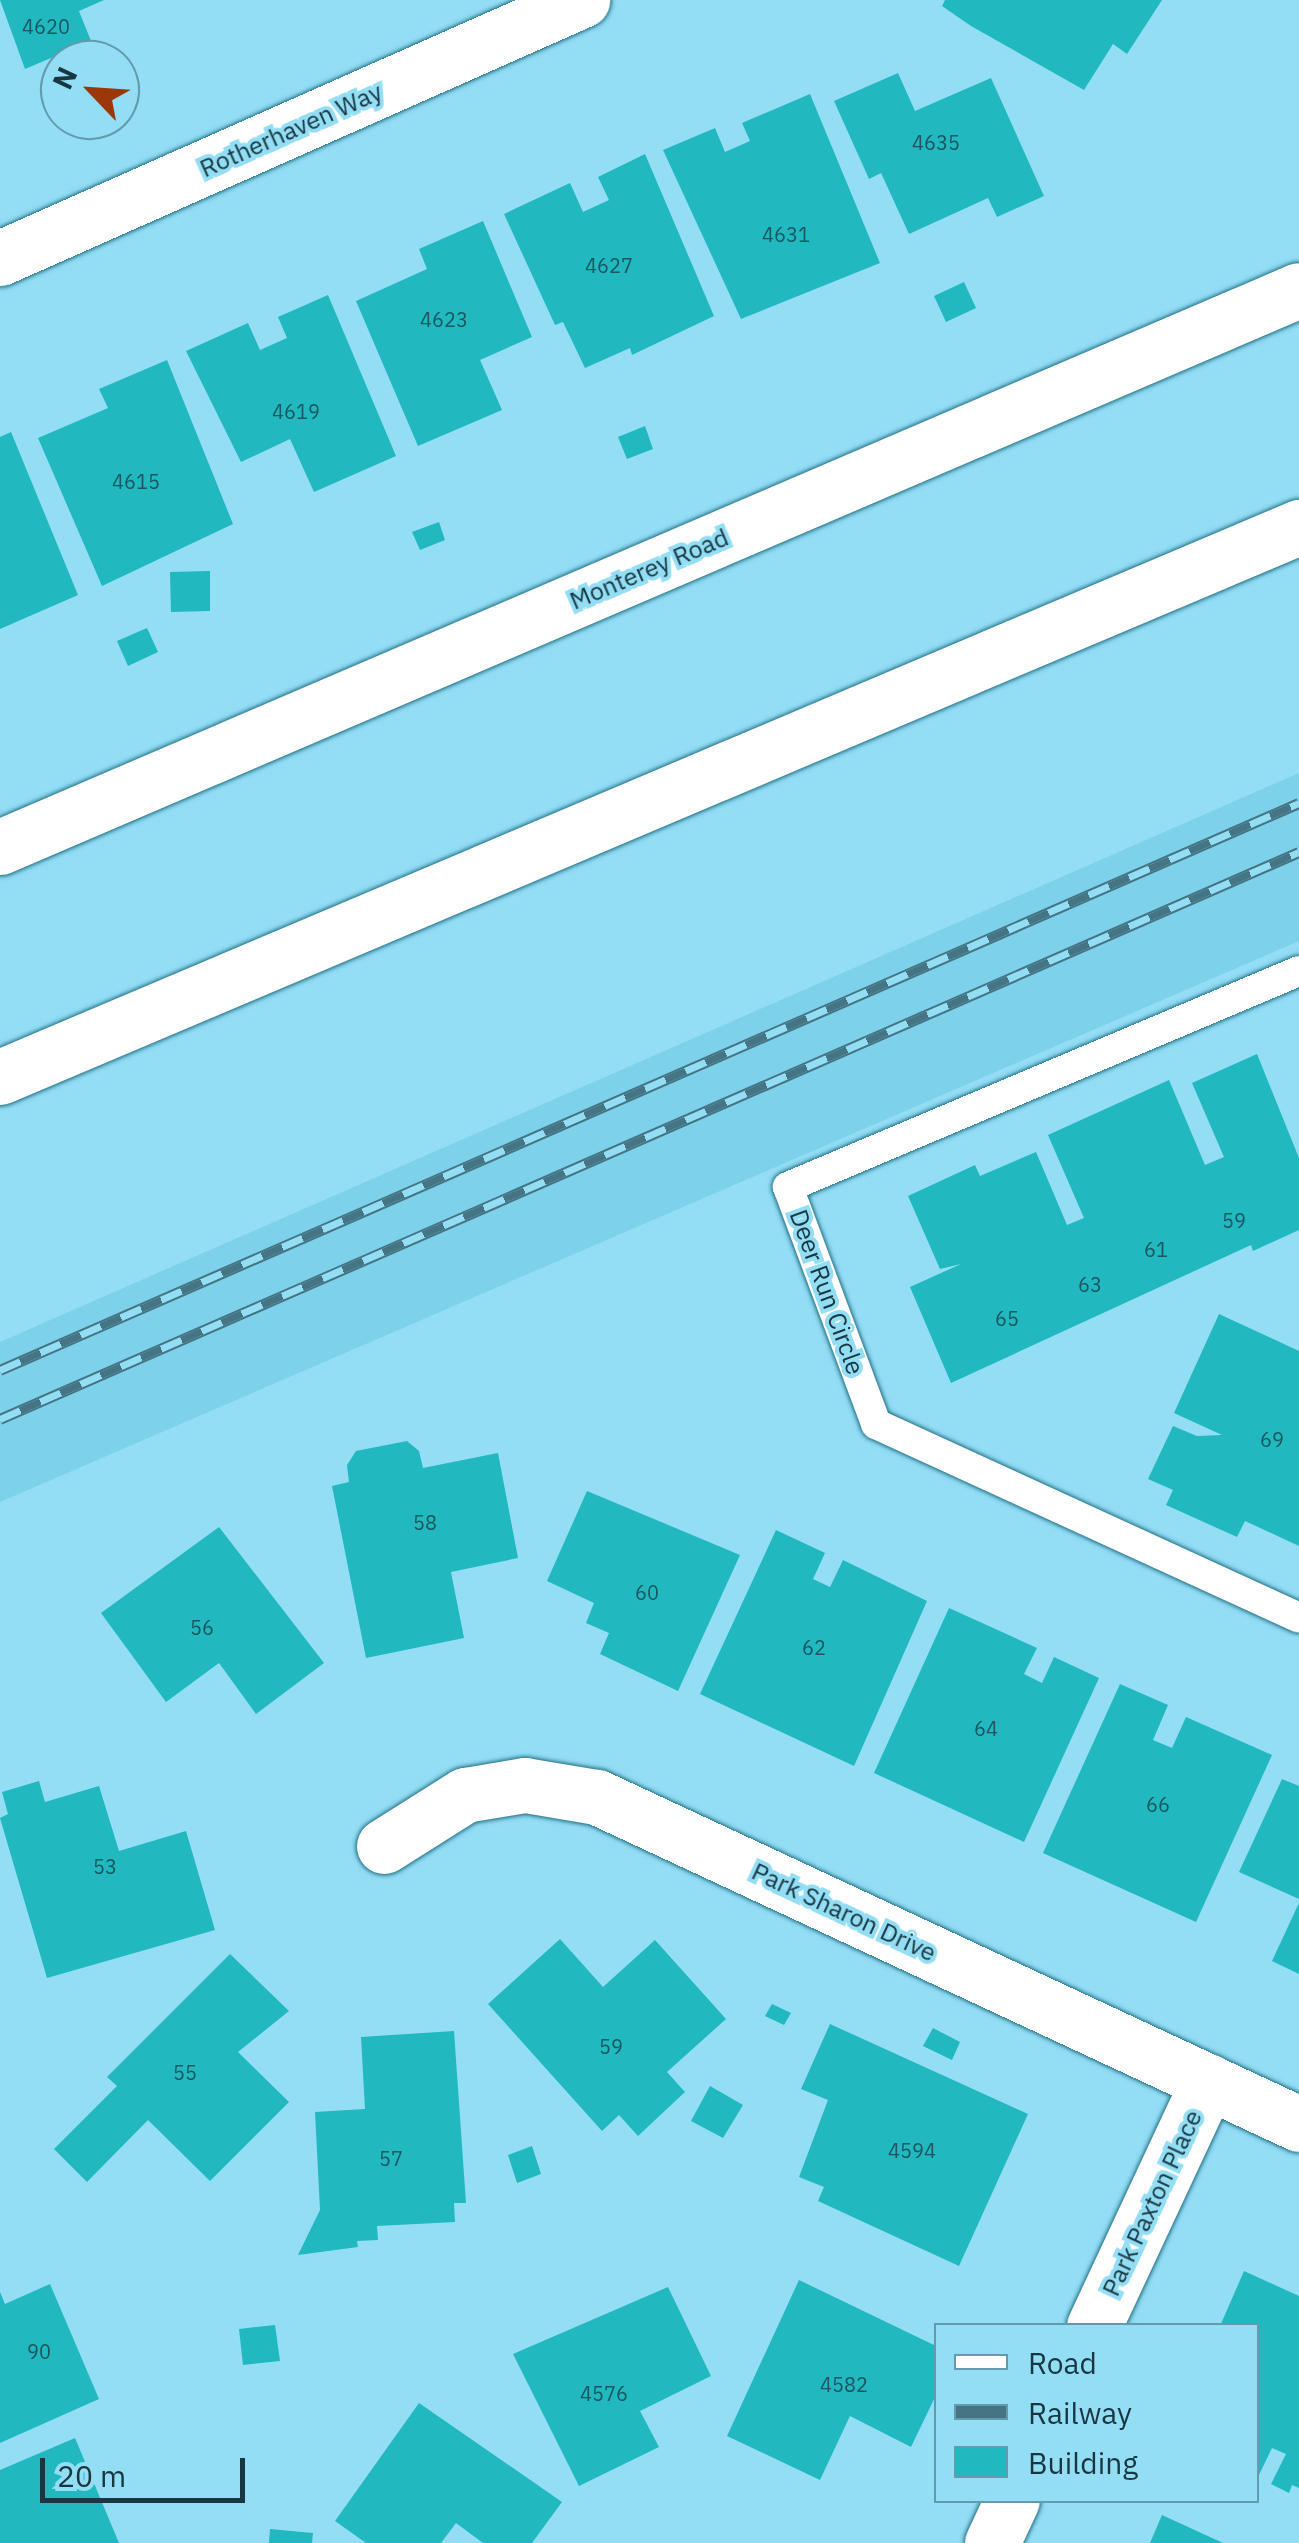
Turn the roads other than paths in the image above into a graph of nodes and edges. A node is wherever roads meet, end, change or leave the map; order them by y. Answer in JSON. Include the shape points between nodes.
{"nodes":[{"id":1,"x":582,"y":0,"type":"edge"},
{"id":2,"x":0,"y":258,"type":"edge"},
{"id":3,"x":1299,"y":290,"type":"edge"},
{"id":4,"x":1299,"y":527,"type":"edge"},
{"id":5,"x":0,"y":847,"type":"edge"},
{"id":6,"x":1299,"y":971,"type":"edge"},
{"id":7,"x":0,"y":1077,"type":"edge"},
{"id":8,"x":1299,"y":1618,"type":"edge"},
{"id":9,"x":384,"y":1846,"type":"dead end"},
{"id":10,"x":1208,"y":2081,"type":"junction"},
{"id":11,"x":1299,"y":2124,"type":"edge"},
{"id":12,"x":1095,"y":2323,"type":"edge"},
{"id":13,"x":1011,"y":2503,"type":"edge"},
{"id":14,"x":992,"y":2543,"type":"edge"}],
"edges":[{"from":1,"to":2,"type":"main road","name":"Rotherhaven Way"},
{"from":3,"to":5,"type":"main road","name":"Monterey Road"},
{"from":4,"to":7,"type":"main road"},
{"from":6,"to":8,"type":"lane","name":"Deer Run Circle","via":[[788,1187],[876,1424]]},
{"from":9,"to":10,"type":"main road","name":"Park Sharon Drive","via":[[464,1795],[524,1785],[597,1797]]},
{"from":10,"to":11,"type":"main road","name":"Park Sharon Drive"},
{"from":10,"to":12,"type":"main road","name":"Park Paxton Place"},
{"from":13,"to":14,"type":"main road"}]}
